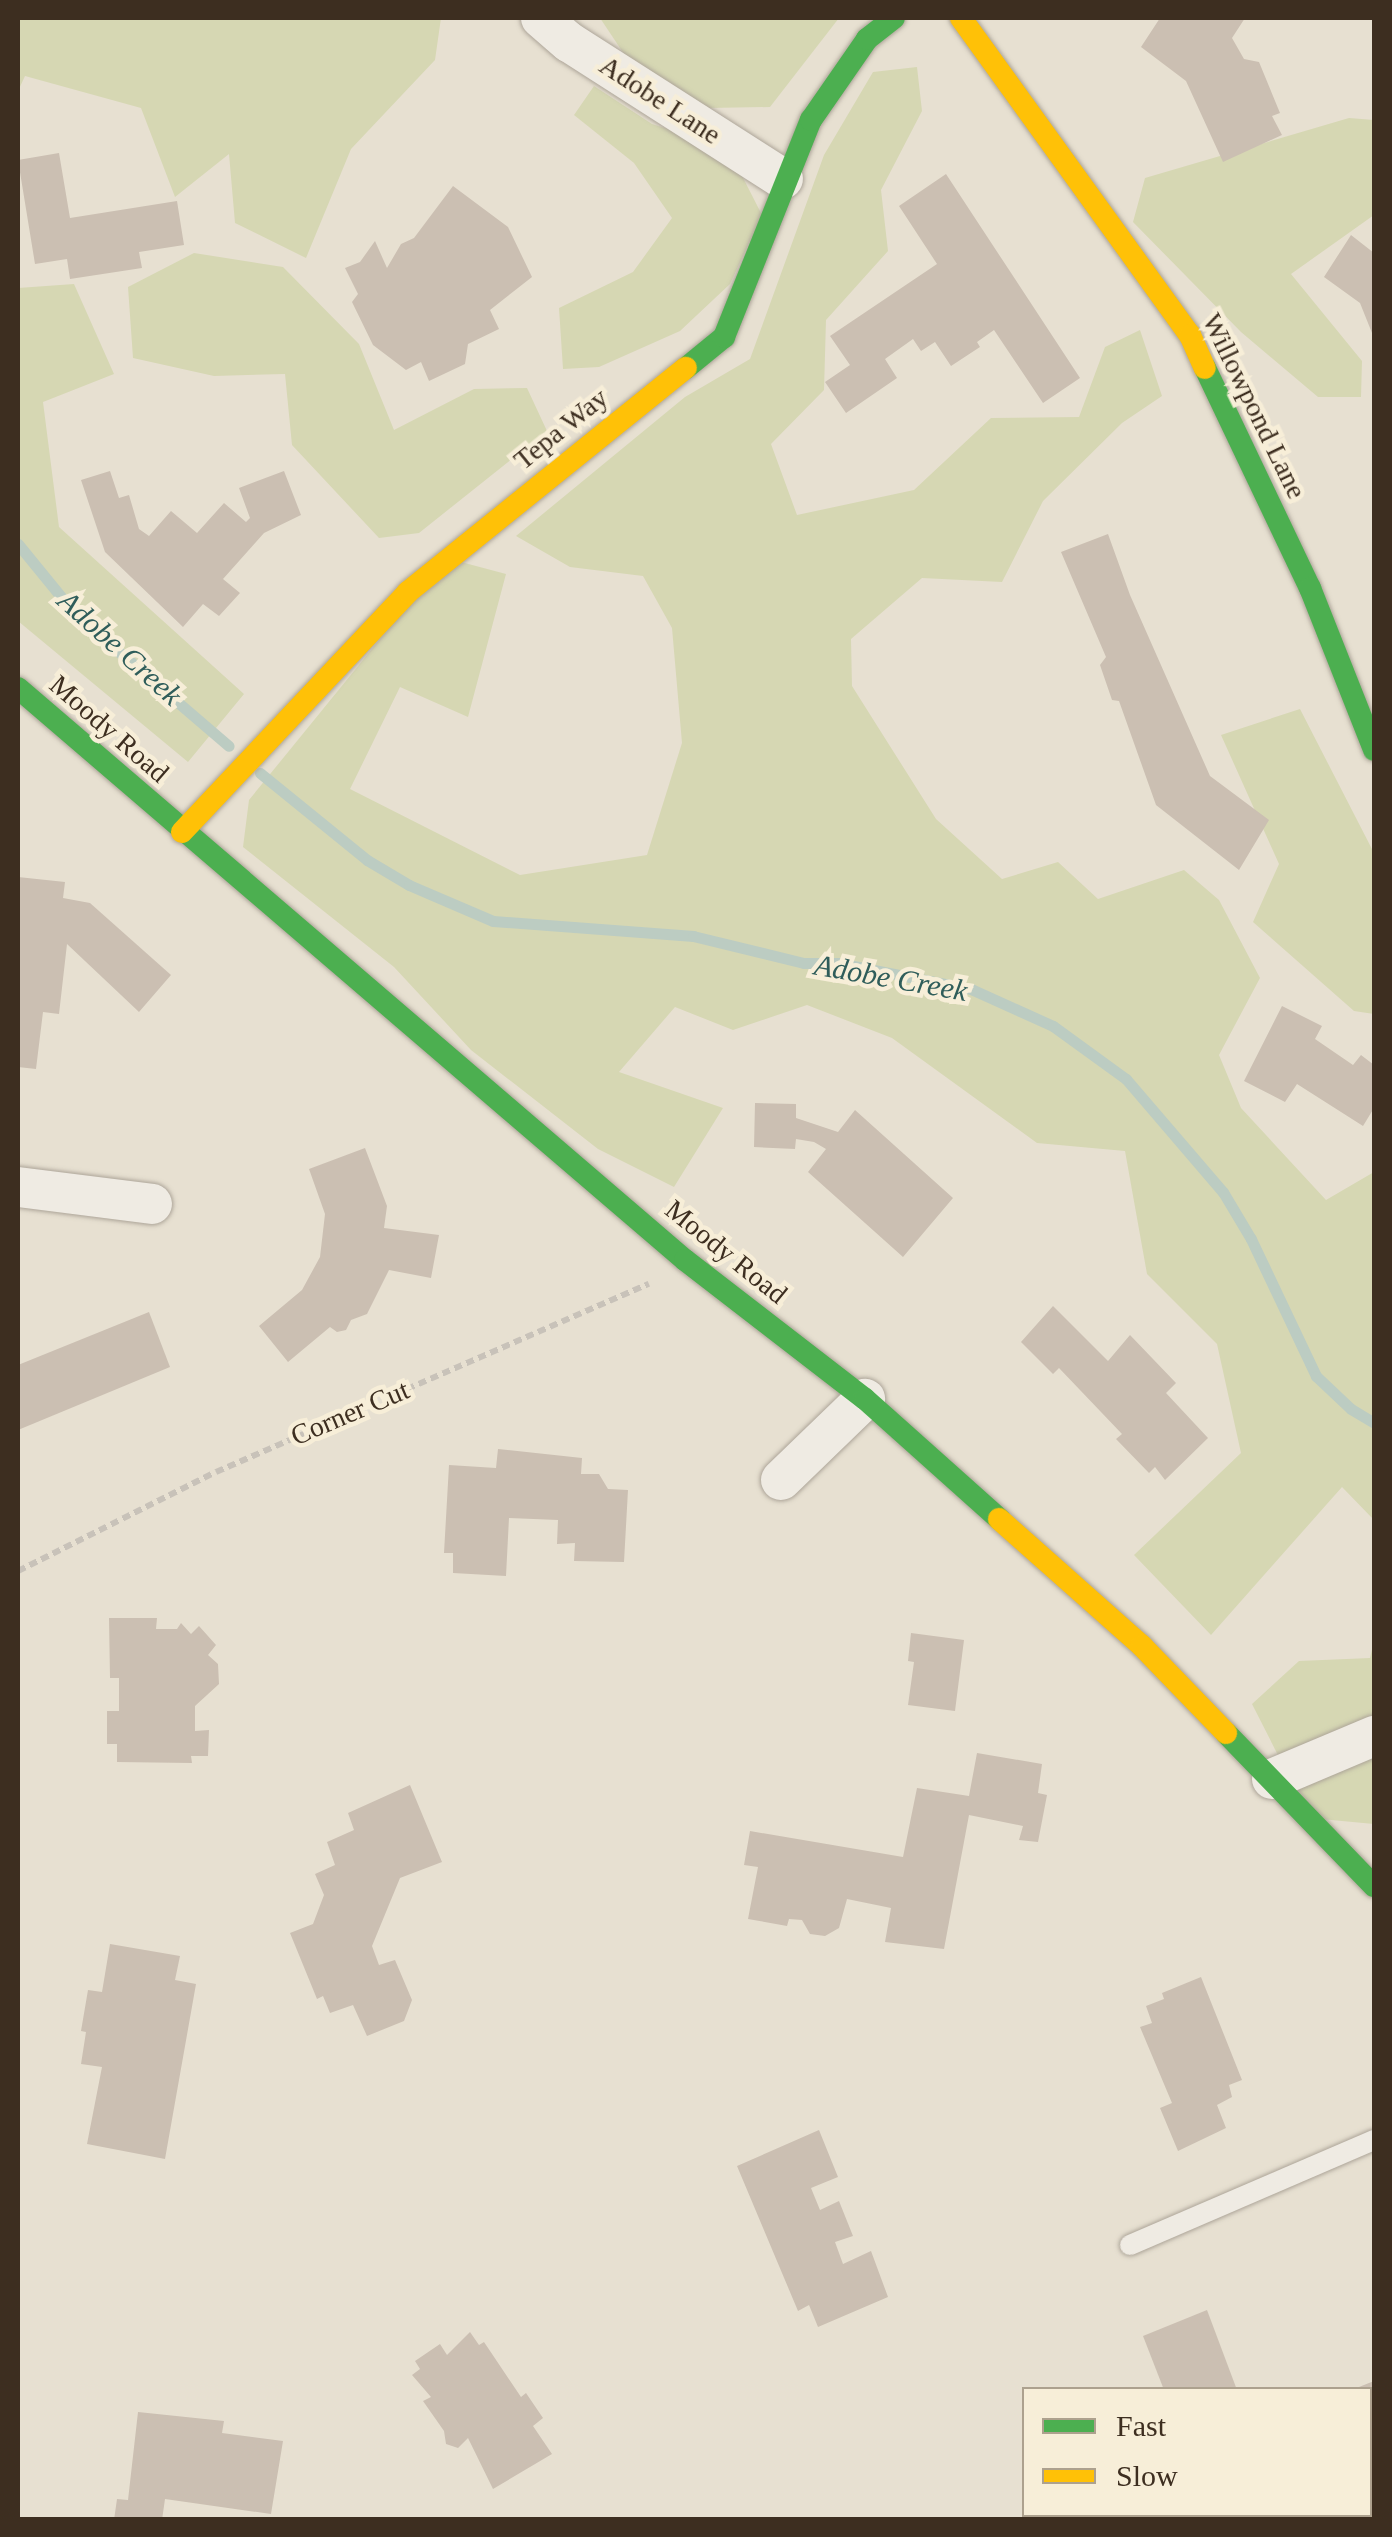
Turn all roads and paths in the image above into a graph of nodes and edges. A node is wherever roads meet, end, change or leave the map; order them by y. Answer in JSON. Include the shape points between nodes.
{"nodes":[{"id":1,"x":541,"y":18,"type":"edge"},
{"id":2,"x":894,"y":18,"type":"edge"},
{"id":3,"x":961,"y":18,"type":"edge"},
{"id":4,"x":783,"y":179,"type":"junction"},
{"id":5,"x":18,"y":688,"type":"edge"},
{"id":6,"x":1374,"y":750,"type":"edge"},
{"id":7,"x":182,"y":832,"type":"junction"},
{"id":8,"x":18,"y":1187,"type":"edge"},
{"id":9,"x":152,"y":1204,"type":"dead end"},
{"id":10,"x":685,"y":1260,"type":"junction"},
{"id":11,"x":865,"y":1400,"type":"junction"},
{"id":12,"x":781,"y":1480,"type":"dead end"},
{"id":13,"x":18,"y":1572,"type":"edge"},
{"id":14,"x":1374,"y":1736,"type":"edge"},
{"id":15,"x":1272,"y":1779,"type":"junction"},
{"id":16,"x":1374,"y":1886,"type":"edge"},
{"id":17,"x":1374,"y":2140,"type":"edge"},
{"id":18,"x":1130,"y":2245,"type":"dead end"}],
"edges":[{"from":1,"to":4,"type":"street","name":"Adobe Lane"},
{"from":2,"to":4,"type":"street","name":"Tepa Way","via":[[867,38],[810,120]]},
{"from":3,"to":6,"type":"street","name":"Willowpond Lane","via":[[1190,334],[1310,588]]},
{"from":4,"to":7,"type":"street","name":"Tepa Way","via":[[724,337],[408,592]]},
{"from":5,"to":7,"type":"street","name":"Moody Road"},
{"from":7,"to":10,"type":"street","name":"Moody Road"},
{"from":8,"to":9,"type":"street"},
{"from":10,"to":11,"type":"street","name":"Moody Road"},
{"from":10,"to":13,"type":"path","name":"Corner Cut","via":[[656,1281],[216,1472]]},
{"from":11,"to":12,"type":"street"},
{"from":11,"to":15,"type":"street","name":"Moody Road","via":[[1142,1646]]},
{"from":14,"to":15,"type":"street"},
{"from":15,"to":16,"type":"street","name":"Moody Road"},
{"from":17,"to":18,"type":"lane"}]}
